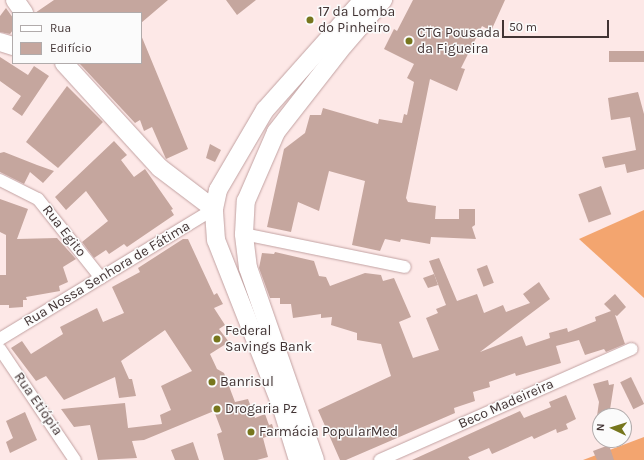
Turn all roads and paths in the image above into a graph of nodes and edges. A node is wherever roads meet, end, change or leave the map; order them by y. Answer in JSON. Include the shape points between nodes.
{"nodes":[{"id":1,"x":15,"y":0,"type":"edge"},
{"id":2,"x":363,"y":0,"type":"edge"},
{"id":3,"x":383,"y":0,"type":"edge"},
{"id":4,"x":23,"y":12,"type":"edge"},
{"id":5,"x":0,"y":42,"type":"edge"},
{"id":6,"x":12,"y":46,"type":"edge"},
{"id":7,"x":65,"y":64,"type":"edge"},
{"id":8,"x":0,"y":180,"type":"edge"},
{"id":9,"x":218,"y":190,"type":"junction"},
{"id":10,"x":246,"y":201,"type":"junction"},
{"id":11,"x":214,"y":209,"type":"junction"},
{"id":12,"x":244,"y":234,"type":"junction"},
{"id":13,"x":216,"y":240,"type":"junction"},
{"id":14,"x":405,"y":267,"type":"dead end"},
{"id":15,"x":101,"y":278,"type":"junction"},
{"id":16,"x":0,"y":339,"type":"edge"},
{"id":17,"x":0,"y":349,"type":"edge"},
{"id":18,"x":632,"y":349,"type":"dead end"},
{"id":19,"x":75,"y":460,"type":"edge"},
{"id":20,"x":298,"y":460,"type":"edge"},
{"id":21,"x":315,"y":460,"type":"edge"},
{"id":22,"x":380,"y":460,"type":"edge"}],
"edges":[{"from":1,"to":4,"type":"main road"},
{"from":2,"to":9,"type":"main road","via":[[265,110]]},
{"from":3,"to":10,"type":"main road","via":[[276,132]]},
{"from":5,"to":6,"type":"main road"},
{"from":7,"to":11,"type":"main road","via":[[160,168]]},
{"from":8,"to":15,"type":"street","name":"Rua Egito","via":[[38,199]]},
{"from":9,"to":10,"type":"main road"},
{"from":9,"to":11,"type":"main road"},
{"from":10,"to":12,"type":"main road"},
{"from":11,"to":13,"type":"main road"},
{"from":11,"to":15,"type":"street","name":"Rua Nossa Senhora de Fátima"},
{"from":12,"to":13,"type":"main road"},
{"from":12,"to":14,"type":"street"},
{"from":12,"to":21,"type":"main road","via":[[248,268]]},
{"from":13,"to":20,"type":"main road","via":[[281,405]]},
{"from":15,"to":16,"type":"street","name":"Rua Nossa Senhora de Fátima"},
{"from":17,"to":19,"type":"street","name":"Rua Etiópia"},
{"from":18,"to":22,"type":"street","name":"Beco Madeireira"}]}
